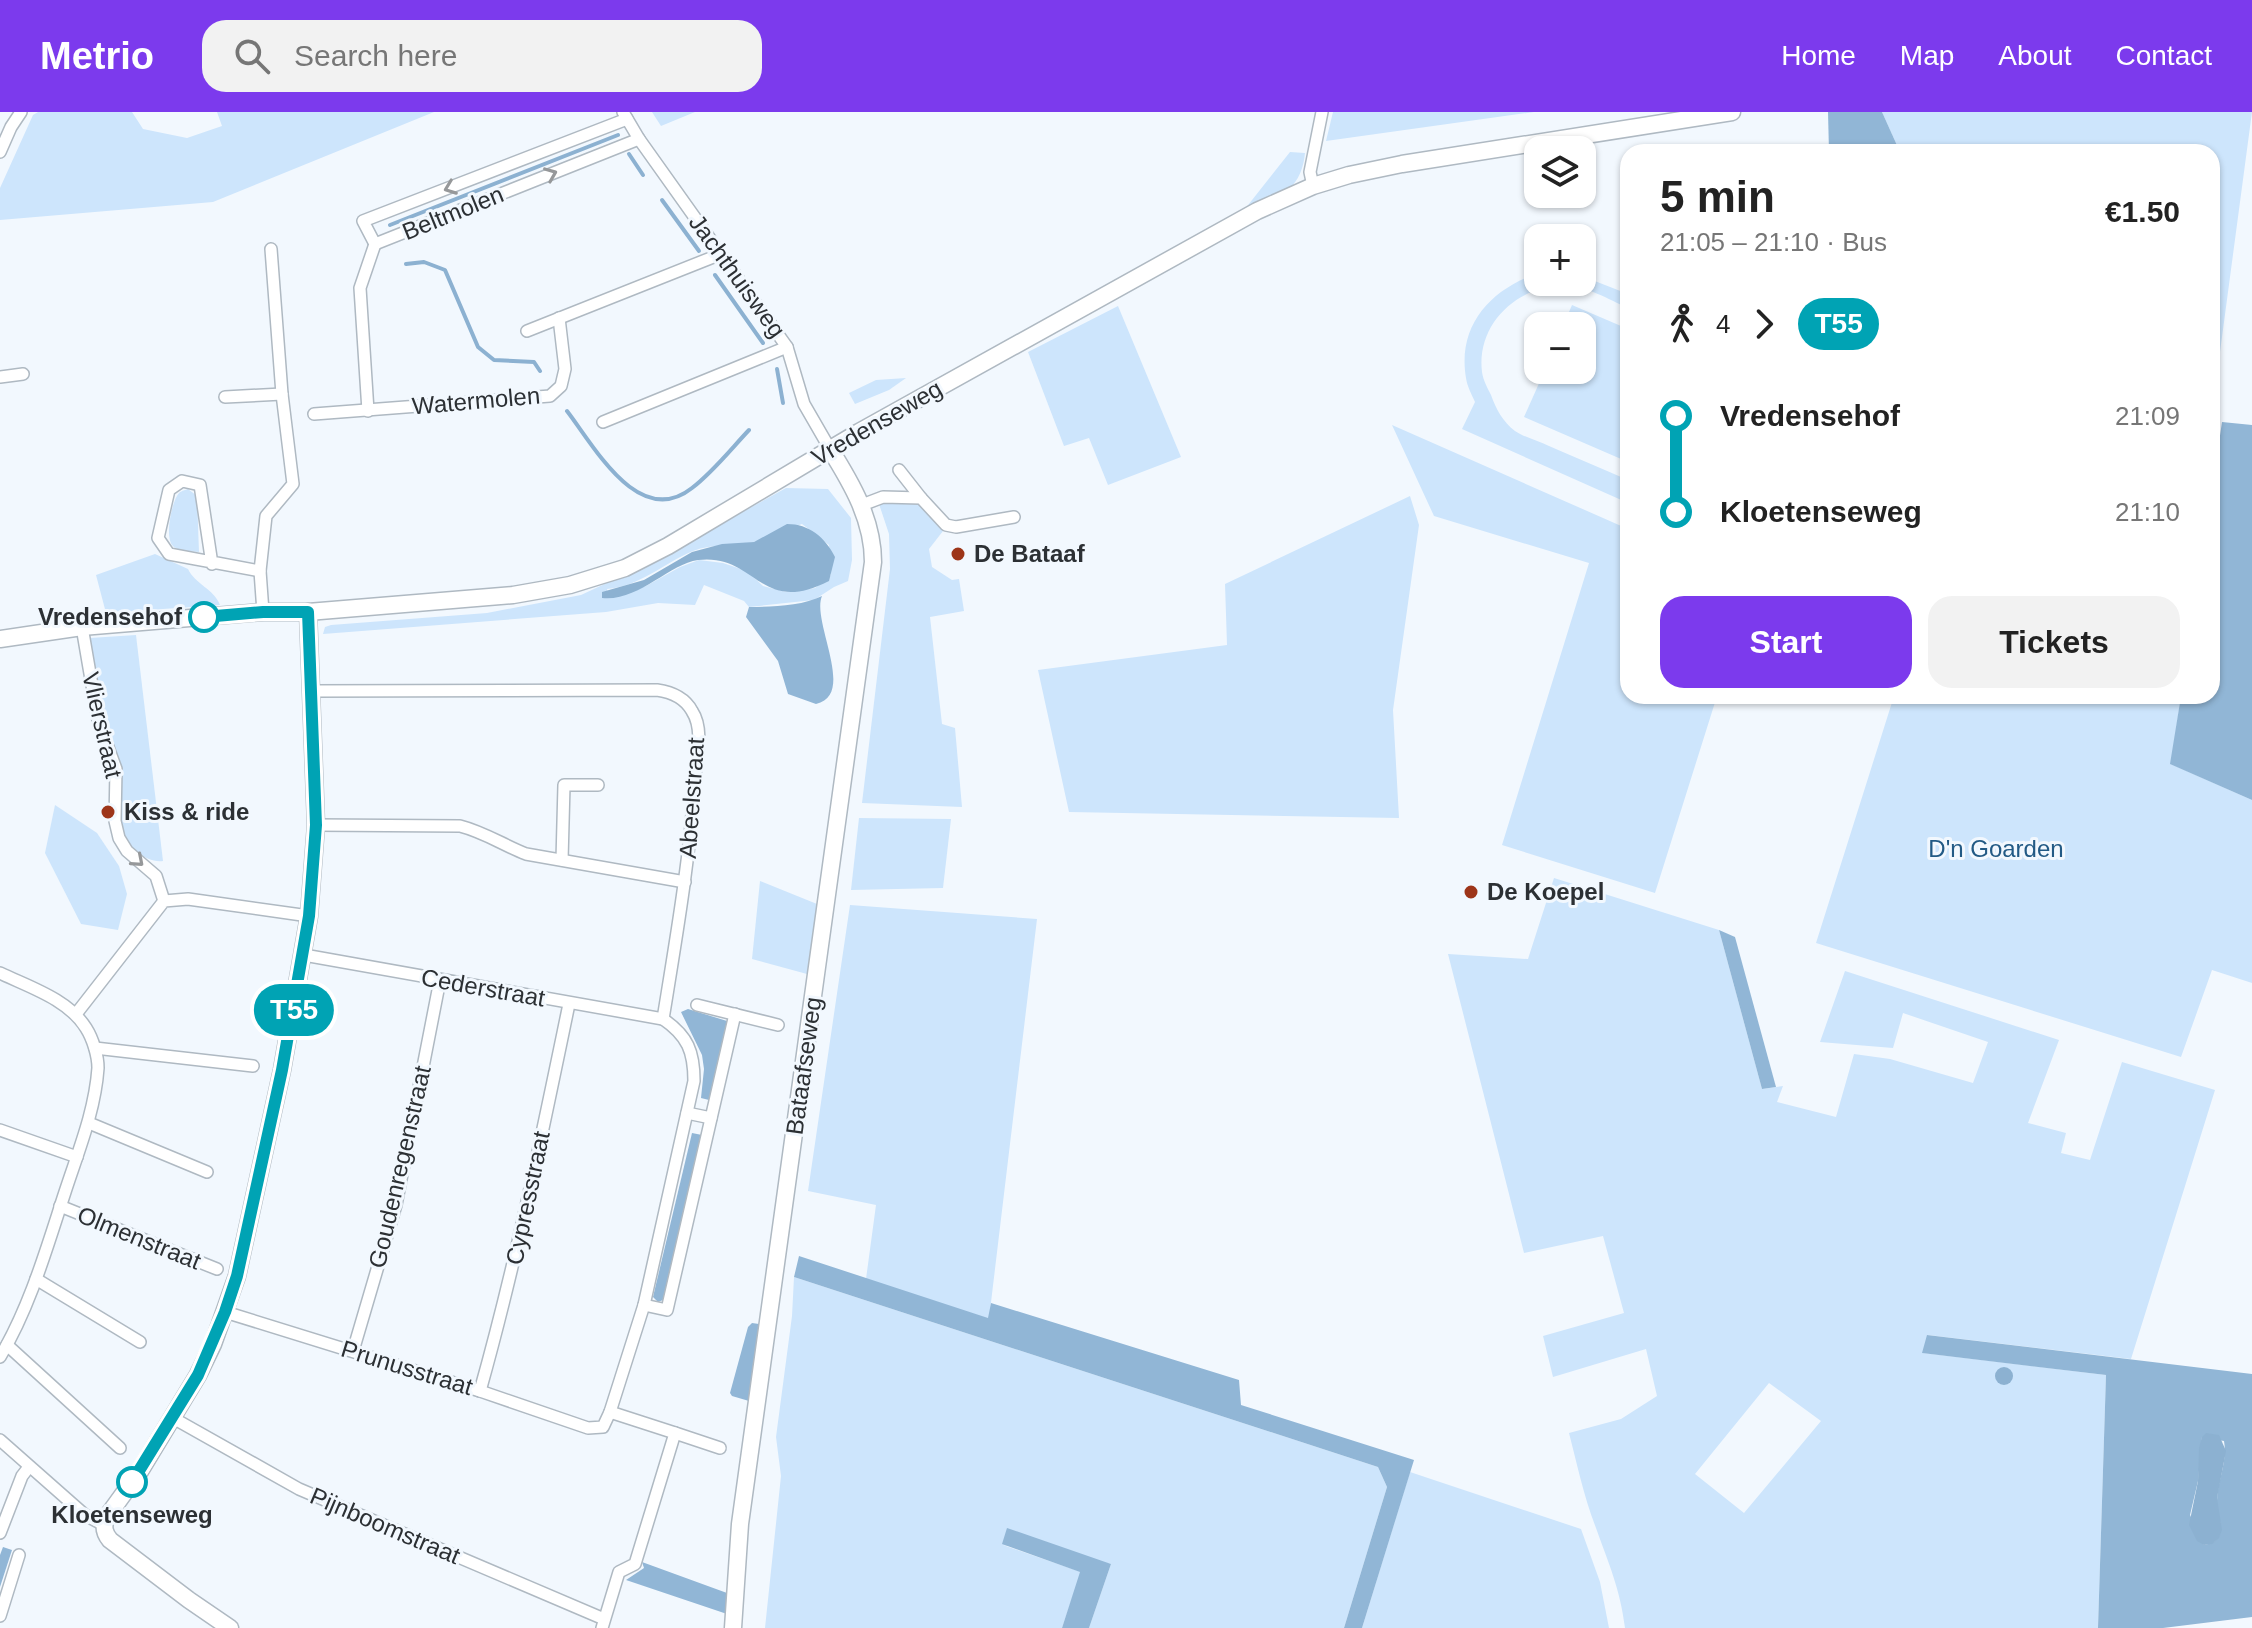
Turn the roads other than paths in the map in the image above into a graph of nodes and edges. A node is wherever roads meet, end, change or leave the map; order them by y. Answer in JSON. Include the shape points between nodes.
{"nodes":[{"id":1,"x":21,"y":112,"type":"edge"},
{"id":2,"x":1322,"y":112,"type":"edge"},
{"id":3,"x":1732,"y":112,"type":"edge"},
{"id":4,"x":625,"y":115,"type":"edge"},
{"id":5,"x":639,"y":139,"type":"junction"},
{"id":6,"x":0,"y":152,"type":"edge"},
{"id":7,"x":1313,"y":186,"type":"junction"},
{"id":8,"x":375,"y":244,"type":"junction"},
{"id":9,"x":271,"y":249,"type":"dead end"},
{"id":10,"x":721,"y":254,"type":"junction"},
{"id":11,"x":559,"y":318,"type":"junction"},
{"id":12,"x":527,"y":331,"type":"dead end"},
{"id":13,"x":787,"y":347,"type":"junction"},
{"id":14,"x":23,"y":374,"type":"dead end"},
{"id":15,"x":0,"y":377,"type":"edge"},
{"id":16,"x":282,"y":394,"type":"junction"},
{"id":17,"x":225,"y":397,"type":"dead end"},
{"id":18,"x":368,"y":411,"type":"junction"},
{"id":19,"x":314,"y":414,"type":"dead end"},
{"id":20,"x":603,"y":422,"type":"dead end"},
{"id":21,"x":830,"y":449,"type":"junction"},
{"id":22,"x":899,"y":470,"type":"dead end"},
{"id":23,"x":921,"y":498,"type":"junction"},
{"id":24,"x":862,"y":505,"type":"junction"},
{"id":25,"x":1014,"y":517,"type":"dead end"},
{"id":26,"x":212,"y":564,"type":"junction"},
{"id":27,"x":260,"y":571,"type":"junction"},
{"id":28,"x":263,"y":612,"type":"junction"},
{"id":29,"x":308,"y":612,"type":"junction"},
{"id":30,"x":82,"y":627,"type":"junction"},
{"id":31,"x":0,"y":639,"type":"edge"},
{"id":32,"x":312,"y":691,"type":"junction"},
{"id":33,"x":598,"y":785,"type":"dead end"},
{"id":34,"x":316,"y":825,"type":"junction"},
{"id":35,"x":562,"y":860,"type":"junction"},
{"id":36,"x":685,"y":882,"type":"junction"},
{"id":37,"x":164,"y":901,"type":"junction"},
{"id":38,"x":309,"y":916,"type":"junction"},
{"id":39,"x":304,"y":955,"type":"junction"},
{"id":40,"x":0,"y":973,"type":"edge"},
{"id":41,"x":440,"y":980,"type":"junction"},
{"id":42,"x":569,"y":1004,"type":"junction"},
{"id":43,"x":697,"y":1005,"type":"dead end"},
{"id":44,"x":76,"y":1014,"type":"junction"},
{"id":45,"x":735,"y":1014,"type":"junction"},
{"id":46,"x":663,"y":1019,"type":"junction"},
{"id":47,"x":778,"y":1025,"type":"dead end"},
{"id":48,"x":95,"y":1048,"type":"junction"},
{"id":49,"x":253,"y":1066,"type":"dead end"},
{"id":50,"x":687,"y":1113,"type":"junction"},
{"id":51,"x":711,"y":1118,"type":"junction"},
{"id":52,"x":89,"y":1123,"type":"junction"},
{"id":53,"x":0,"y":1130,"type":"edge"},
{"id":54,"x":77,"y":1157,"type":"junction"},
{"id":55,"x":207,"y":1172,"type":"dead end"},
{"id":56,"x":60,"y":1206,"type":"junction"},
{"id":57,"x":217,"y":1269,"type":"dead end"},
{"id":58,"x":36,"y":1279,"type":"junction"},
{"id":59,"x":644,"y":1305,"type":"junction"},
{"id":60,"x":225,"y":1312,"type":"junction"},
{"id":61,"x":140,"y":1342,"type":"dead end"},
{"id":62,"x":7,"y":1345,"type":"junction"},
{"id":63,"x":353,"y":1351,"type":"junction"},
{"id":64,"x":0,"y":1357,"type":"edge"},
{"id":65,"x":480,"y":1391,"type":"junction"},
{"id":66,"x":610,"y":1412,"type":"junction"},
{"id":67,"x":173,"y":1418,"type":"junction"},
{"id":68,"x":675,"y":1433,"type":"junction"},
{"id":69,"x":0,"y":1440,"type":"edge"},
{"id":70,"x":120,"y":1448,"type":"dead end"},
{"id":71,"x":720,"y":1448,"type":"dead end"},
{"id":72,"x":29,"y":1467,"type":"junction"},
{"id":73,"x":104,"y":1525,"type":"junction"},
{"id":74,"x":0,"y":1533,"type":"edge"},
{"id":75,"x":19,"y":1555,"type":"dead end"},
{"id":76,"x":0,"y":1616,"type":"edge"},
{"id":77,"x":603,"y":1624,"type":"edge"},
{"id":78,"x":230,"y":1628,"type":"edge"},
{"id":79,"x":733,"y":1628,"type":"edge"}],
"edges":[{"from":1,"to":6,"type":"street"},
{"from":2,"to":7,"type":"street","via":[[1310,172]]},
{"from":3,"to":7,"type":"main road","name":"Vredenseweg","via":[[1402,164]]},
{"from":4,"to":5,"type":"street","name":"Jachthuisweg"},
{"from":4,"to":8,"type":"street","name":"Beltmolen","one_way":true,"via":[[363,221]]},
{"from":8,"to":5,"type":"street","name":"Beltmolen","one_way":true},
{"from":5,"to":10,"type":"street","name":"Jachthuisweg"},
{"from":7,"to":21,"type":"main road","name":"Vredenseweg","via":[[1257,211]]},
{"from":8,"to":18,"type":"street","via":[[360,288]]},
{"from":9,"to":16,"type":"street"},
{"from":10,"to":11,"type":"street"},
{"from":10,"to":13,"type":"street","name":"Jachthuisweg"},
{"from":11,"to":12,"type":"street"},
{"from":11,"to":18,"type":"street","name":"Watermolen","via":[[565,369],[561,386],[550,396]]},
{"from":13,"to":20,"type":"street"},
{"from":13,"to":21,"type":"street","name":"Jachthuisweg","via":[[804,404]]},
{"from":14,"to":15,"type":"street"},
{"from":16,"to":17,"type":"street"},
{"from":16,"to":27,"type":"street","via":[[293,484],[266,516]]},
{"from":18,"to":19,"type":"street","name":"Watermolen"},
{"from":21,"to":24,"type":"main road","name":"Bataafseweg"},
{"from":21,"to":29,"type":"main road","name":"Vredenseweg","via":[[668,546],[584,581],[513,595]]},
{"from":22,"to":23,"type":"street"},
{"from":23,"to":24,"type":"street","via":[[883,497]]},
{"from":23,"to":25,"type":"street","via":[[946,525]]},
{"from":24,"to":79,"type":"main road","name":"Bataafseweg","via":[[873,562],[740,1524]]},
{"from":26,"to":26,"type":"street","via":[[169,554],[158,538],[169,490],[182,481],[200,485]]},
{"from":26,"to":27,"type":"street"},
{"from":27,"to":28,"type":"street"},
{"from":28,"to":29,"type":"main road","name":"Vredenseweg"},
{"from":28,"to":30,"type":"main road","name":"Vredenseweg"},
{"from":29,"to":32,"type":"main road"},
{"from":30,"to":31,"type":"main road","name":"Vredenseweg"},
{"from":30,"to":37,"type":"street","name":"Vlierstraat","one_way":true,"via":[[96,712],[116,769],[119,838],[156,876]]},
{"from":32,"to":34,"type":"main road"},
{"from":32,"to":36,"type":"street","name":"Abeelstraat","via":[[671,692],[692,710],[698,730]]},
{"from":33,"to":35,"type":"street","via":[[564,785]]},
{"from":34,"to":35,"type":"street","via":[[460,826],[526,854]]},
{"from":34,"to":38,"type":"main road"},
{"from":35,"to":36,"type":"street"},
{"from":36,"to":46,"type":"street","name":"Abeelstraat"},
{"from":37,"to":38,"type":"street","via":[[188,899]]},
{"from":37,"to":44,"type":"street"},
{"from":38,"to":39,"type":"main road"},
{"from":39,"to":41,"type":"street","name":"Cederstraat"},
{"from":39,"to":60,"type":"main road"},
{"from":40,"to":44,"type":"street","name":"Olmenstraat"},
{"from":41,"to":42,"type":"street","name":"Cederstraat"},
{"from":41,"to":63,"type":"street","name":"Goudenregenstraat","via":[[396,1205]]},
{"from":42,"to":46,"type":"street","name":"Cederstraat"},
{"from":42,"to":65,"type":"street","name":"Cypresstraat","via":[[507,1295]]},
{"from":43,"to":45,"type":"street"},
{"from":44,"to":48,"type":"street","name":"Olmenstraat"},
{"from":45,"to":47,"type":"street"},
{"from":45,"to":51,"type":"street"},
{"from":46,"to":50,"type":"street","via":[[687,1039],[694,1059]]},
{"from":48,"to":49,"type":"street"},
{"from":48,"to":52,"type":"street","name":"Olmenstraat","via":[[98,1066]]},
{"from":50,"to":51,"type":"street"},
{"from":50,"to":59,"type":"street"},
{"from":51,"to":59,"type":"street","via":[[667,1310]]},
{"from":52,"to":54,"type":"street","name":"Olmenstraat"},
{"from":52,"to":55,"type":"street"},
{"from":53,"to":54,"type":"street"},
{"from":54,"to":56,"type":"street","name":"Olmenstraat"},
{"from":56,"to":57,"type":"street","name":"Olmenstraat"},
{"from":56,"to":58,"type":"street","name":"Olmenstraat"},
{"from":58,"to":61,"type":"street"},
{"from":58,"to":62,"type":"street","name":"Olmenstraat"},
{"from":59,"to":66,"type":"street"},
{"from":60,"to":63,"type":"street","name":"Prunusstraat"},
{"from":60,"to":67,"type":"main road"},
{"from":62,"to":64,"type":"street","name":"Olmenstraat"},
{"from":62,"to":70,"type":"street"},
{"from":63,"to":65,"type":"street","name":"Prunusstraat"},
{"from":65,"to":66,"type":"street","name":"Prunusstraat","via":[[588,1428],[603,1427]]},
{"from":66,"to":68,"type":"street"},
{"from":67,"to":73,"type":"main road"},
{"from":67,"to":77,"type":"street","name":"Pijnboomstraat","via":[[299,1489]]},
{"from":68,"to":71,"type":"street"},
{"from":68,"to":77,"type":"street","via":[[635,1564],[619,1572]]},
{"from":69,"to":72,"type":"street"},
{"from":72,"to":73,"type":"street"},
{"from":72,"to":74,"type":"street"},
{"from":73,"to":78,"type":"main road","via":[[110,1540]]},
{"from":75,"to":76,"type":"street"}]}
